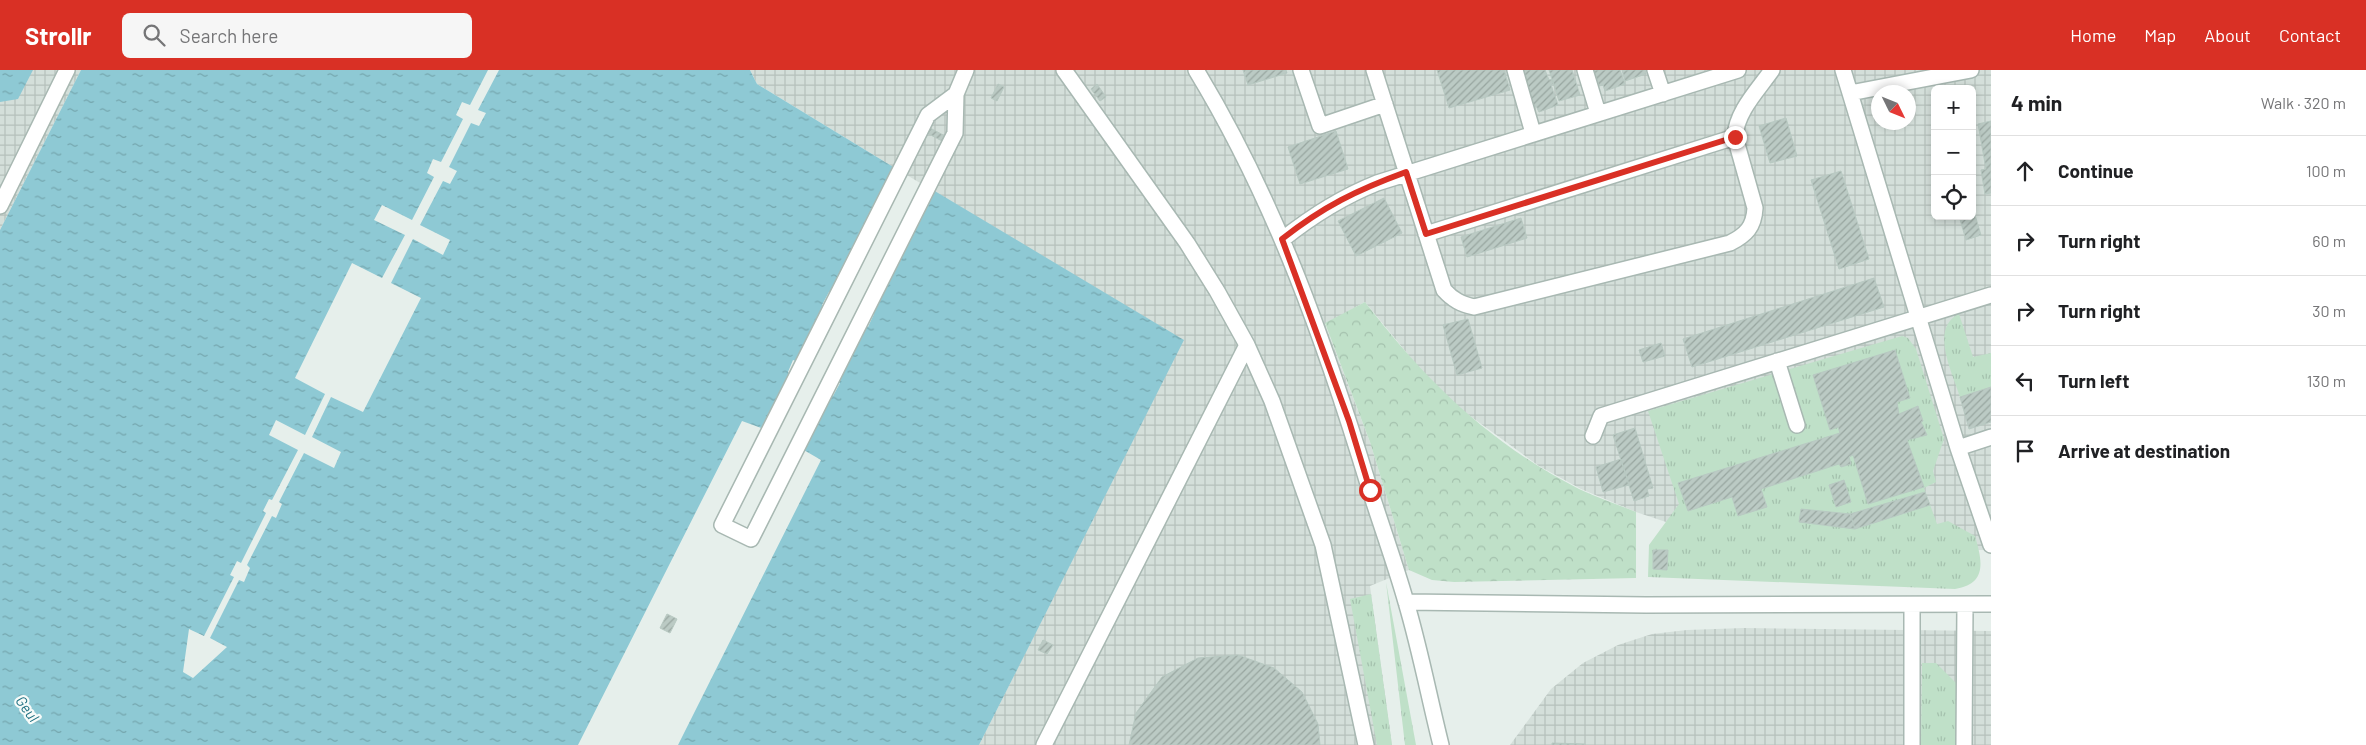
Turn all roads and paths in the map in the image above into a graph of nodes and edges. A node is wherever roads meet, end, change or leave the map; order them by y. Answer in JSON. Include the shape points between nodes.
{"nodes":[{"id":1,"x":67,"y":70,"type":"edge"},
{"id":2,"x":966,"y":70,"type":"edge"},
{"id":3,"x":1064,"y":70,"type":"edge"},
{"id":4,"x":1196,"y":70,"type":"edge"},
{"id":5,"x":1302,"y":70,"type":"edge"},
{"id":6,"x":1374,"y":70,"type":"edge"},
{"id":7,"x":1515,"y":70,"type":"edge"},
{"id":8,"x":1585,"y":70,"type":"edge"},
{"id":9,"x":1655,"y":70,"type":"edge"},
{"id":10,"x":1738,"y":70,"type":"edge"},
{"id":11,"x":1772,"y":70,"type":"edge"},
{"id":12,"x":1843,"y":70,"type":"edge"},
{"id":13,"x":1971,"y":70,"type":"edge"},
{"id":14,"x":1850,"y":93,"type":"junction"},
{"id":15,"x":956,"y":94,"type":"junction"},
{"id":16,"x":1663,"y":94,"type":"junction"},
{"id":17,"x":1385,"y":104,"type":"junction"},
{"id":18,"x":1598,"y":113,"type":"junction"},
{"id":19,"x":1533,"y":133,"type":"junction"},
{"id":20,"x":1735,"y":137,"type":"junction"},
{"id":21,"x":1406,"y":172,"type":"junction"},
{"id":22,"x":0,"y":206,"type":"edge"},
{"id":23,"x":1426,"y":234,"type":"junction"},
{"id":24,"x":1282,"y":239,"type":"junction"},
{"id":25,"x":1991,"y":295,"type":"edge"},
{"id":26,"x":1919,"y":317,"type":"junction"},
{"id":27,"x":1247,"y":345,"type":"junction"},
{"id":28,"x":1777,"y":361,"type":"junction"},
{"id":29,"x":1797,"y":425,"type":"dead end"},
{"id":30,"x":1593,"y":436,"type":"dead end"},
{"id":31,"x":1991,"y":438,"type":"edge"},
{"id":32,"x":1958,"y":448,"type":"junction"},
{"id":33,"x":1991,"y":545,"type":"edge"},
{"id":34,"x":1406,"y":602,"type":"junction"},
{"id":35,"x":1991,"y":604,"type":"edge"},
{"id":36,"x":1912,"y":605,"type":"junction"},
{"id":37,"x":1966,"y":605,"type":"junction"},
{"id":38,"x":1044,"y":745,"type":"edge"},
{"id":39,"x":1366,"y":745,"type":"edge"},
{"id":40,"x":1441,"y":745,"type":"edge"},
{"id":41,"x":1912,"y":745,"type":"edge"},
{"id":42,"x":1964,"y":745,"type":"edge"}],
"edges":[{"from":1,"to":22,"type":"street"},
{"from":2,"to":15,"type":"street"},
{"from":3,"to":27,"type":"street","via":[[1187,243]]},
{"from":4,"to":24,"type":"street","via":[[1226,119]]},
{"from":5,"to":17,"type":"street","via":[[1320,126]]},
{"from":6,"to":17,"type":"street"},
{"from":7,"to":19,"type":"street"},
{"from":8,"to":18,"type":"street"},
{"from":9,"to":16,"type":"street"},
{"from":10,"to":16,"type":"street"},
{"from":11,"to":20,"type":"street","via":[[1746,106],[1738,121]]},
{"from":12,"to":14,"type":"street"},
{"from":13,"to":14,"type":"street"},
{"from":14,"to":26,"type":"street"},
{"from":15,"to":15,"type":"street","via":[[955,133],[751,539],[722,525],[928,115]]},
{"from":16,"to":18,"type":"street"},
{"from":17,"to":21,"type":"street"},
{"from":18,"to":19,"type":"street"},
{"from":19,"to":21,"type":"street"},
{"from":20,"to":23,"type":"street"},
{"from":20,"to":23,"type":"street","via":[[1755,208],[1749,230],[1730,243],[1474,307],[1452,299],[1444,290]]},
{"from":21,"to":23,"type":"street"},
{"from":21,"to":24,"type":"street","via":[[1353,192]]},
{"from":24,"to":34,"type":"street","via":[[1349,421]]},
{"from":25,"to":26,"type":"street"},
{"from":26,"to":28,"type":"street"},
{"from":26,"to":32,"type":"street"},
{"from":27,"to":38,"type":"street"},
{"from":27,"to":39,"type":"street","via":[[1272,401],[1323,545]]},
{"from":28,"to":29,"type":"street"},
{"from":28,"to":30,"type":"street","via":[[1601,416]]},
{"from":31,"to":32,"type":"street"},
{"from":32,"to":33,"type":"street"},
{"from":34,"to":36,"type":"street"},
{"from":34,"to":40,"type":"street"},
{"from":35,"to":37,"type":"street"},
{"from":36,"to":37,"type":"street"},
{"from":36,"to":41,"type":"street"},
{"from":37,"to":42,"type":"street"}]}
